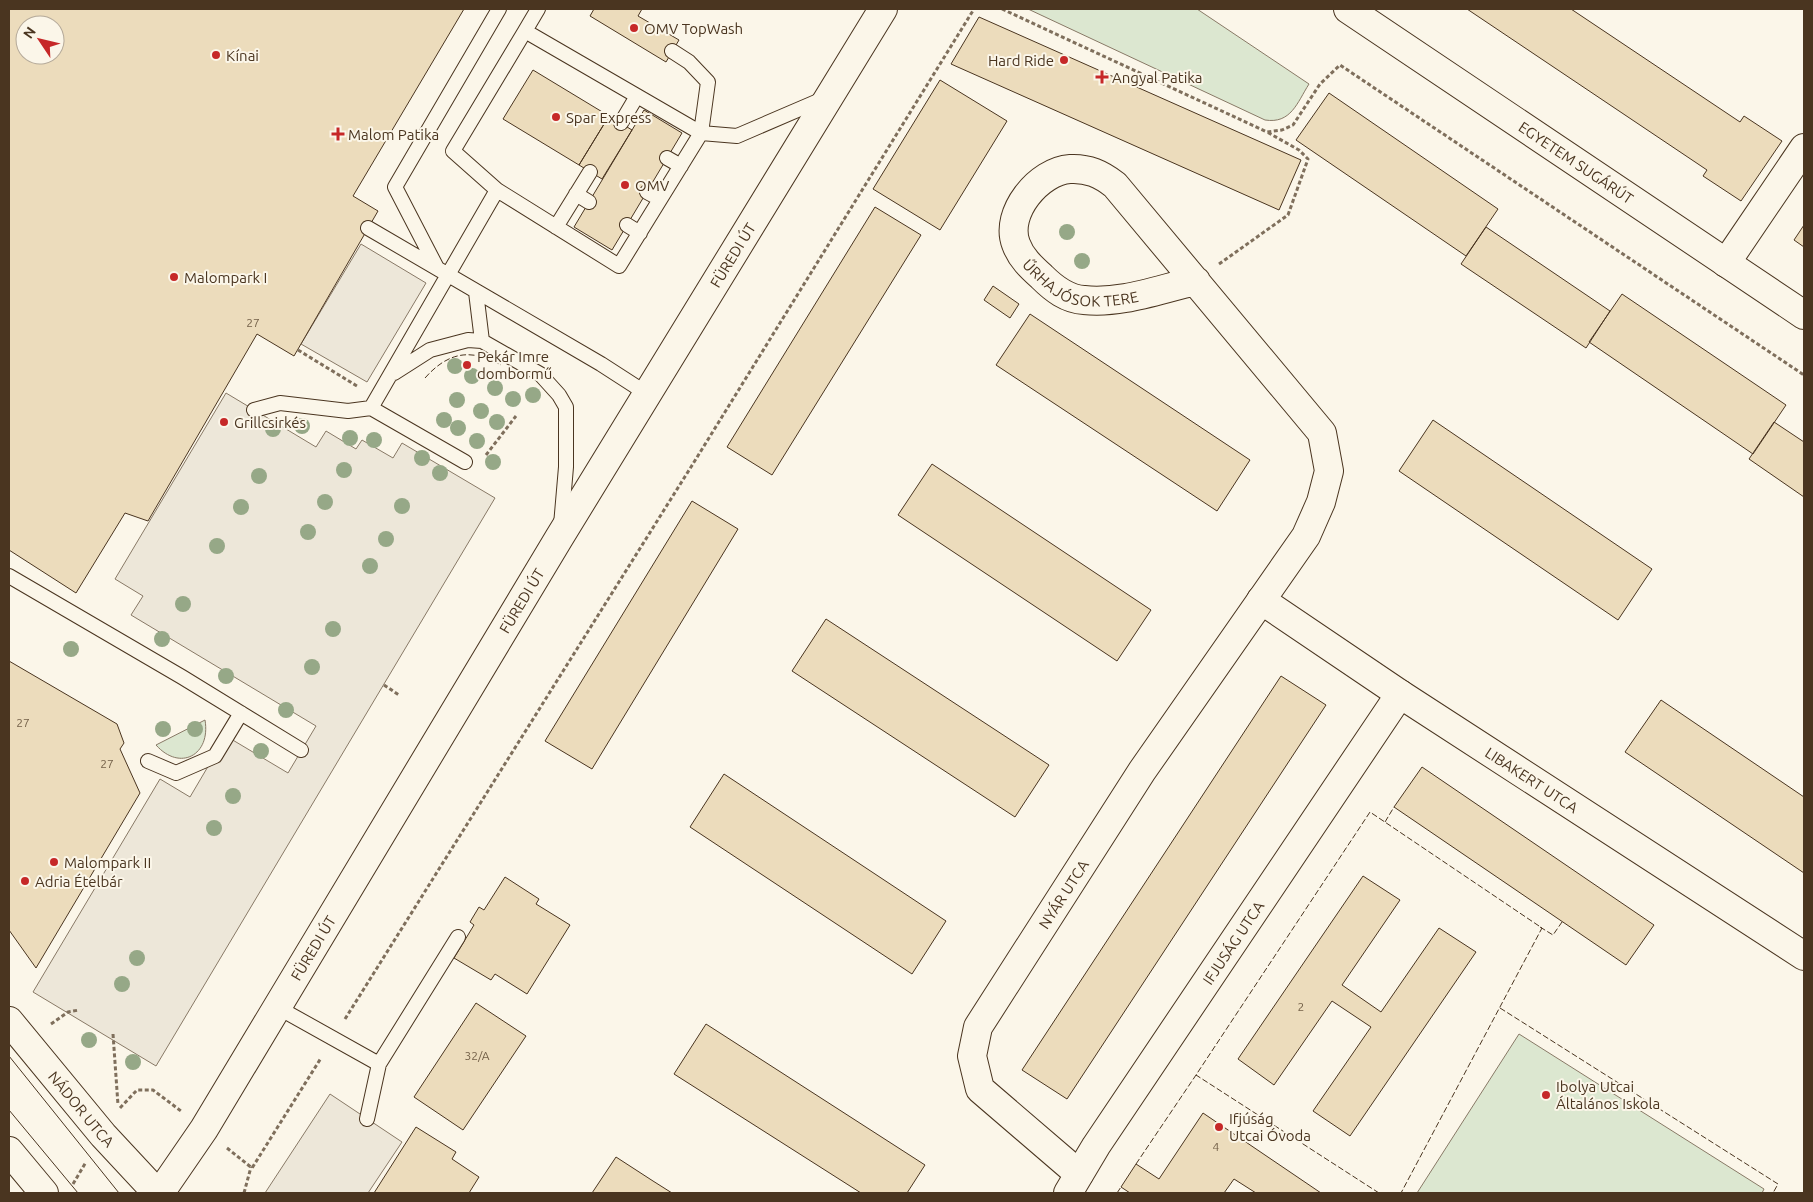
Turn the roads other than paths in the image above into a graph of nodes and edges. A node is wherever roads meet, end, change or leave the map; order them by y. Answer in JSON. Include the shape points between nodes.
{"nodes":[{"id":1,"x":499,"y":9,"type":"edge"},
{"id":2,"x":538,"y":9,"type":"edge"},
{"id":3,"x":883,"y":9,"type":"edge"},
{"id":4,"x":1348,"y":9,"type":"edge"},
{"id":5,"x":525,"y":30,"type":"junction"},
{"id":6,"x":672,"y":51,"type":"dead end"},
{"id":7,"x":637,"y":96,"type":"junction"},
{"id":8,"x":830,"y":96,"type":"junction"},
{"id":9,"x":621,"y":123,"type":"dead end"},
{"id":10,"x":701,"y":133,"type":"junction"},
{"id":11,"x":1804,"y":148,"type":"edge"},
{"id":12,"x":667,"y":158,"type":"dead end"},
{"id":13,"x":681,"y":166,"type":"junction"},
{"id":14,"x":590,"y":172,"type":"dead end"},
{"id":15,"x":497,"y":190,"type":"junction"},
{"id":16,"x":647,"y":192,"type":"dead end"},
{"id":17,"x":576,"y":194,"type":"junction"},
{"id":18,"x":660,"y":199,"type":"junction"},
{"id":19,"x":589,"y":202,"type":"dead end"},
{"id":20,"x":550,"y":224,"type":"junction"},
{"id":21,"x":627,"y":225,"type":"dead end"},
{"id":22,"x":368,"y":228,"type":"dead end"},
{"id":23,"x":640,"y":233,"type":"junction"},
{"id":24,"x":1726,"y":263,"type":"junction"},
{"id":25,"x":443,"y":272,"type":"junction"},
{"id":26,"x":1196,"y":281,"type":"junction"},
{"id":27,"x":476,"y":292,"type":"junction"},
{"id":28,"x":1804,"y":315,"type":"edge"},
{"id":29,"x":482,"y":341,"type":"junction"},
{"id":30,"x":391,"y":374,"type":"junction"},
{"id":31,"x":648,"y":395,"type":"junction"},
{"id":32,"x":371,"y":408,"type":"junction"},
{"id":33,"x":254,"y":410,"type":"dead end"},
{"id":34,"x":465,"y":462,"type":"road end"},
{"id":35,"x":559,"y":538,"type":"junction"},
{"id":36,"x":9,"y":576,"type":"edge"},
{"id":37,"x":1261,"y":600,"type":"junction"},
{"id":38,"x":1400,"y":694,"type":"junction"},
{"id":39,"x":241,"y":713,"type":"junction"},
{"id":40,"x":301,"y":750,"type":"dead end"},
{"id":41,"x":148,"y":761,"type":"dead end"},
{"id":42,"x":458,"y":937,"type":"dead end"},
{"id":43,"x":1804,"y":956,"type":"edge"},
{"id":44,"x":278,"y":1007,"type":"junction"},
{"id":45,"x":9,"y":1021,"type":"edge"},
{"id":46,"x":379,"y":1064,"type":"junction"},
{"id":47,"x":367,"y":1118,"type":"dead end"},
{"id":48,"x":9,"y":1151,"type":"edge"},
{"id":49,"x":1074,"y":1184,"type":"edge"},
{"id":50,"x":44,"y":1193,"type":"edge"},
{"id":51,"x":158,"y":1193,"type":"edge"}],
"edges":[{"from":1,"to":25,"type":"lane","via":[[395,187]]},
{"from":2,"to":5,"type":"lane"},
{"from":3,"to":8,"type":"street","name":"FÜREDI ÚT"},
{"from":4,"to":24,"type":"street","name":"EGYETEM SUGÁRÚT"},
{"from":5,"to":7,"type":"lane"},
{"from":5,"to":15,"type":"lane","via":[[453,152]]},
{"from":6,"to":10,"type":"lane","via":[[689,62],[708,82]]},
{"from":7,"to":9,"type":"lane"},
{"from":7,"to":10,"type":"lane"},
{"from":8,"to":10,"type":"lane","via":[[738,136]]},
{"from":8,"to":31,"type":"street","name":"FÜREDI ÚT"},
{"from":10,"to":13,"type":"lane"},
{"from":11,"to":24,"type":"street"},
{"from":12,"to":13,"type":"lane"},
{"from":13,"to":18,"type":"lane"},
{"from":14,"to":17,"type":"lane"},
{"from":15,"to":20,"type":"lane"},
{"from":15,"to":25,"type":"lane"},
{"from":16,"to":18,"type":"lane"},
{"from":17,"to":19,"type":"lane"},
{"from":17,"to":20,"type":"lane"},
{"from":18,"to":23,"type":"lane"},
{"from":20,"to":23,"type":"lane","via":[[619,266]]},
{"from":21,"to":23,"type":"lane"},
{"from":22,"to":25,"type":"lane"},
{"from":24,"to":28,"type":"street","name":"EGYETEM SUGÁRÚT"},
{"from":25,"to":27,"type":"lane"},
{"from":25,"to":30,"type":"lane"},
{"from":26,"to":26,"type":"street","name":"ŰRHAJÓSOK TERE","via":[[1115,185],[1102,174],[1086,169],[1067,169],[1036,185],[1023,200],[1015,219],[1015,242],[1024,260],[1060,293],[1083,300],[1123,299]]},
{"from":26,"to":37,"type":"street","name":"ŰRHAJÓSOK TERE","via":[[1322,433],[1324,442],[1329,471],[1321,502],[1306,536]]},
{"from":27,"to":29,"type":"lane"},
{"from":27,"to":31,"type":"lane"},
{"from":29,"to":30,"type":"lane","via":[[468,340],[430,350]]},
{"from":29,"to":35,"type":"lane","via":[[540,374],[560,395],[566,407],[566,467]]},
{"from":30,"to":32,"type":"lane"},
{"from":31,"to":35,"type":"street","name":"FÜREDI ÚT"},
{"from":32,"to":33,"type":"lane","via":[[348,411],[280,403]]},
{"from":32,"to":34,"type":"lane"},
{"from":35,"to":44,"type":"street","name":"FÜREDI ÚT"},
{"from":36,"to":39,"type":"lane"},
{"from":37,"to":38,"type":"street","name":"LIBAKERT UTCA"},
{"from":37,"to":49,"type":"street","name":"NYÁR UTCA","via":[[1142,771],[978,1027],[972,1056],[980,1089]]},
{"from":38,"to":43,"type":"street","name":"LIBAKERT UTCA"},
{"from":38,"to":49,"type":"street","name":"IFJUSÁG UTCA"},
{"from":39,"to":40,"type":"lane"},
{"from":39,"to":41,"type":"lane","via":[[215,756],[176,773]]},
{"from":42,"to":46,"type":"lane"},
{"from":44,"to":46,"type":"lane"},
{"from":44,"to":51,"type":"street","name":"FÜREDI ÚT","via":[[204,1129]]},
{"from":45,"to":51,"type":"street","name":"NÁDOR UTCA","via":[[102,1135]]},
{"from":46,"to":47,"type":"lane"},
{"from":48,"to":50,"type":"street"}]}
